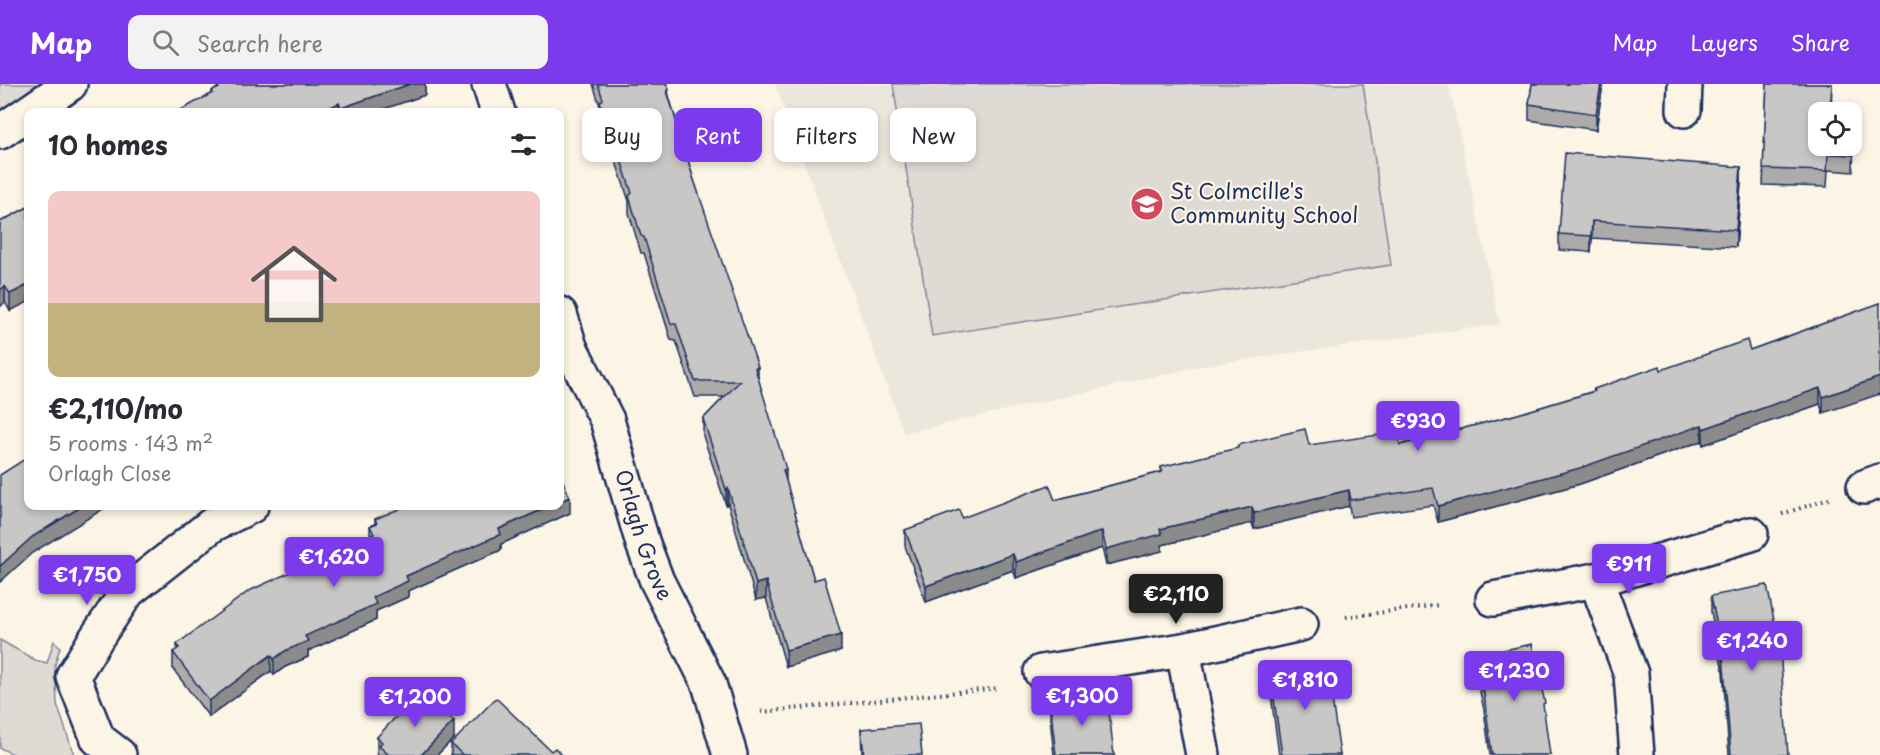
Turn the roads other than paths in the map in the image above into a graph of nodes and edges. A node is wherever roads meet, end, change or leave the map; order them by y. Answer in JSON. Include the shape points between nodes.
{"nodes":[{"id":1,"x":70,"y":84,"type":"edge"},
{"id":2,"x":489,"y":84,"type":"edge"},
{"id":3,"x":35,"y":108,"type":"edge"},
{"id":4,"x":497,"y":108,"type":"edge"},
{"id":5,"x":24,"y":116,"type":"edge"},
{"id":6,"x":0,"y":132,"type":"edge"},
{"id":7,"x":565,"y":350,"type":"edge"},
{"id":8,"x":243,"y":510,"type":"edge"},
{"id":9,"x":1751,"y":534,"type":"dead end"},
{"id":10,"x":1596,"y":580,"type":"junction"},
{"id":11,"x":1493,"y":599,"type":"dead end"},
{"id":12,"x":1301,"y":624,"type":"dead end"},
{"id":13,"x":1183,"y":650,"type":"junction"},
{"id":14,"x":1041,"y":672,"type":"dead end"},
{"id":15,"x":119,"y":755,"type":"edge"},
{"id":16,"x":730,"y":755,"type":"edge"},
{"id":17,"x":1203,"y":755,"type":"edge"},
{"id":18,"x":1636,"y":755,"type":"edge"}],
"edges":[{"from":1,"to":3,"type":"street"},
{"from":2,"to":4,"type":"street"},
{"from":5,"to":6,"type":"street"},
{"from":7,"to":16,"type":"street","name":"Orlagh Grove","via":[[606,420],[643,544],[657,581],[710,684]]},
{"from":8,"to":15,"type":"street","via":[[212,525],[128,591],[73,676],[98,739]]},
{"from":9,"to":10,"type":"street"},
{"from":10,"to":11,"type":"street"},
{"from":10,"to":18,"type":"street","via":[[1632,674]]},
{"from":12,"to":13,"type":"street"},
{"from":13,"to":14,"type":"street"},
{"from":13,"to":17,"type":"street"}]}
